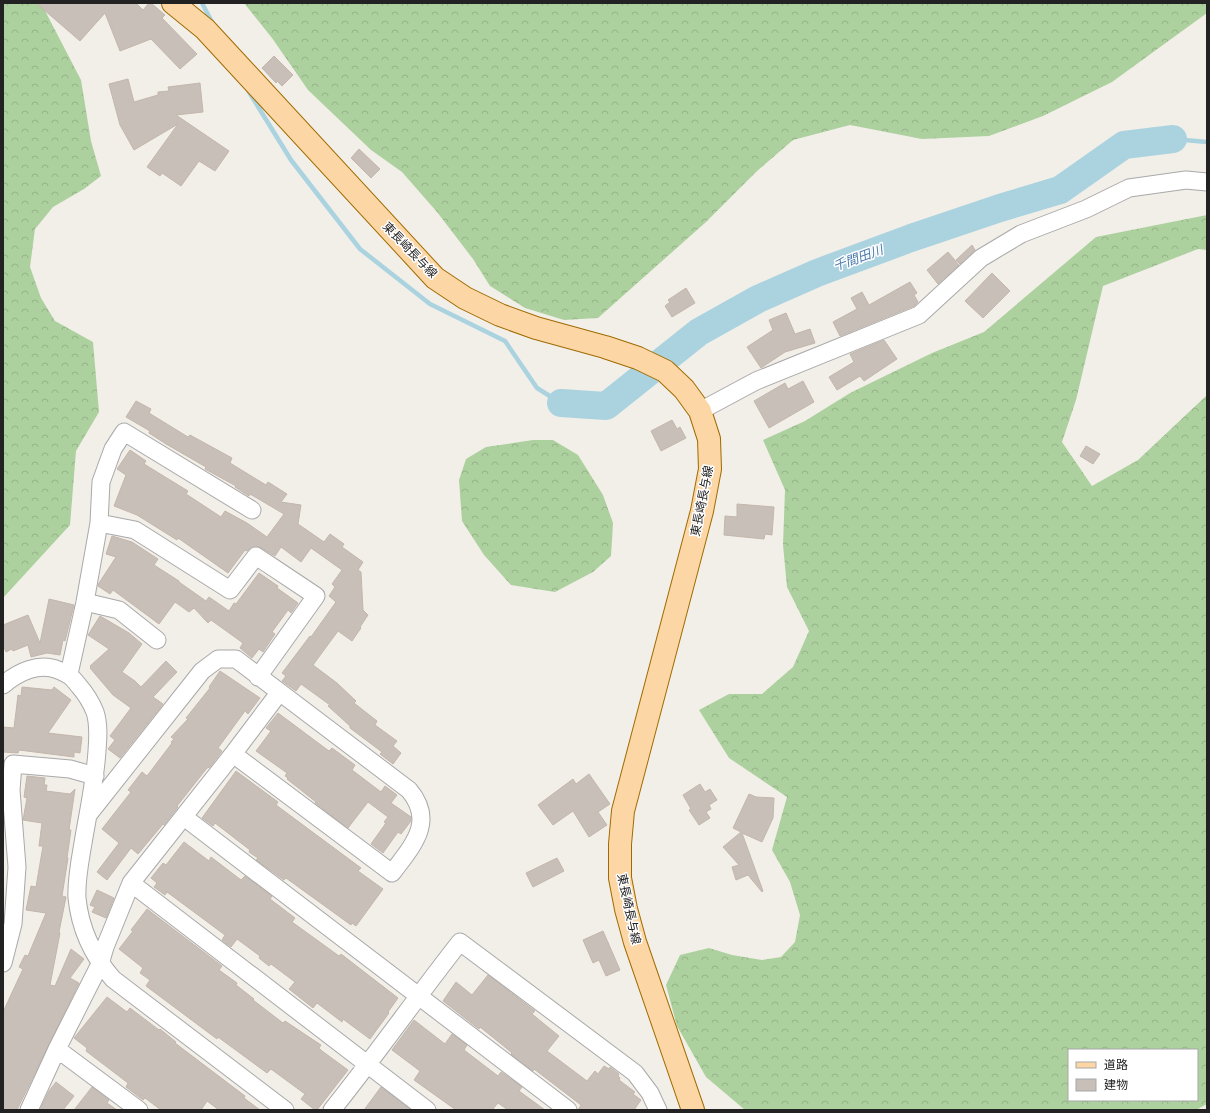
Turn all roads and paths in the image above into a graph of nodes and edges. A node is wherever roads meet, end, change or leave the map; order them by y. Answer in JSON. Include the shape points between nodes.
{"nodes":[{"id":1,"x":173,"y":3,"type":"edge"},
{"id":2,"x":1207,"y":182,"type":"edge"},
{"id":3,"x":700,"y":411,"type":"junction"},
{"id":4,"x":252,"y":510,"type":"dead end"},
{"id":5,"x":99,"y":523,"type":"junction"},
{"id":6,"x":85,"y":602,"type":"junction"},
{"id":7,"x":157,"y":640,"type":"dead end"},
{"id":8,"x":69,"y":674,"type":"junction"},
{"id":9,"x":258,"y":677,"type":"junction"},
{"id":10,"x":3,"y":685,"type":"edge"},
{"id":11,"x":279,"y":693,"type":"junction"},
{"id":12,"x":233,"y":754,"type":"junction"},
{"id":13,"x":95,"y":776,"type":"junction"},
{"id":14,"x":88,"y":815,"type":"junction"},
{"id":15,"x":184,"y":816,"type":"junction"},
{"id":16,"x":131,"y":883,"type":"junction"},
{"id":17,"x":3,"y":963,"type":"edge"},
{"id":18,"x":100,"y":964,"type":"junction"},
{"id":19,"x":418,"y":996,"type":"junction"},
{"id":20,"x":57,"y":1049,"type":"junction"},
{"id":21,"x":368,"y":1065,"type":"junction"},
{"id":22,"x":29,"y":1110,"type":"edge"},
{"id":23,"x":139,"y":1110,"type":"edge"},
{"id":24,"x":285,"y":1110,"type":"edge"},
{"id":25,"x":332,"y":1110,"type":"edge"},
{"id":26,"x":427,"y":1110,"type":"edge"},
{"id":27,"x":568,"y":1110,"type":"edge"},
{"id":28,"x":658,"y":1110,"type":"edge"},
{"id":29,"x":693,"y":1110,"type":"edge"}],
"edges":[{"from":1,"to":3,"type":"main road","name":"東長崎長与線","via":[[205,29],[435,278],[465,298],[500,315],[638,358],[665,371],[684,389]]},
{"from":2,"to":3,"type":"street","via":[[1186,180],[1129,188],[1086,209],[1021,234],[981,258],[918,315],[756,381]]},
{"from":3,"to":29,"type":"main road","name":"東長崎長与線","via":[[709,440],[710,469],[702,511],[623,811],[620,844],[620,878],[635,942]]},
{"from":4,"to":5,"type":"street","via":[[124,432],[113,450],[101,482]]},
{"from":5,"to":6,"type":"street"},
{"from":5,"to":9,"type":"street","via":[[135,530],[230,590],[256,556],[316,596]]},
{"from":6,"to":7,"type":"street","via":[[119,610]]},
{"from":6,"to":8,"type":"street"},
{"from":8,"to":10,"type":"street","via":[[52,667],[38,667],[25,670]]},
{"from":8,"to":13,"type":"street","via":[[85,694],[95,713],[98,732]]},
{"from":9,"to":11,"type":"street"},
{"from":9,"to":14,"type":"street","via":[[236,659],[218,659],[202,671]]},
{"from":11,"to":12,"type":"street"},
{"from":11,"to":12,"type":"street","via":[[409,790],[416,799],[420,808],[420,828],[415,840],[392,873]]},
{"from":12,"to":15,"type":"street"},
{"from":13,"to":14,"type":"street"},
{"from":13,"to":17,"type":"street","via":[[70,769],[14,764],[11,790],[17,867],[13,924]]},
{"from":14,"to":18,"type":"street","via":[[79,864],[77,896],[80,920]]},
{"from":15,"to":16,"type":"street"},
{"from":15,"to":19,"type":"street"},
{"from":16,"to":18,"type":"street"},
{"from":16,"to":21,"type":"street"},
{"from":18,"to":20,"type":"street"},
{"from":18,"to":24,"type":"street","via":[[113,979]]},
{"from":19,"to":21,"type":"street"},
{"from":19,"to":27,"type":"street"},
{"from":19,"to":28,"type":"street","via":[[460,942],[635,1073],[650,1092]]},
{"from":20,"to":22,"type":"street"},
{"from":20,"to":23,"type":"street"},
{"from":21,"to":25,"type":"street"},
{"from":21,"to":26,"type":"street"}]}
